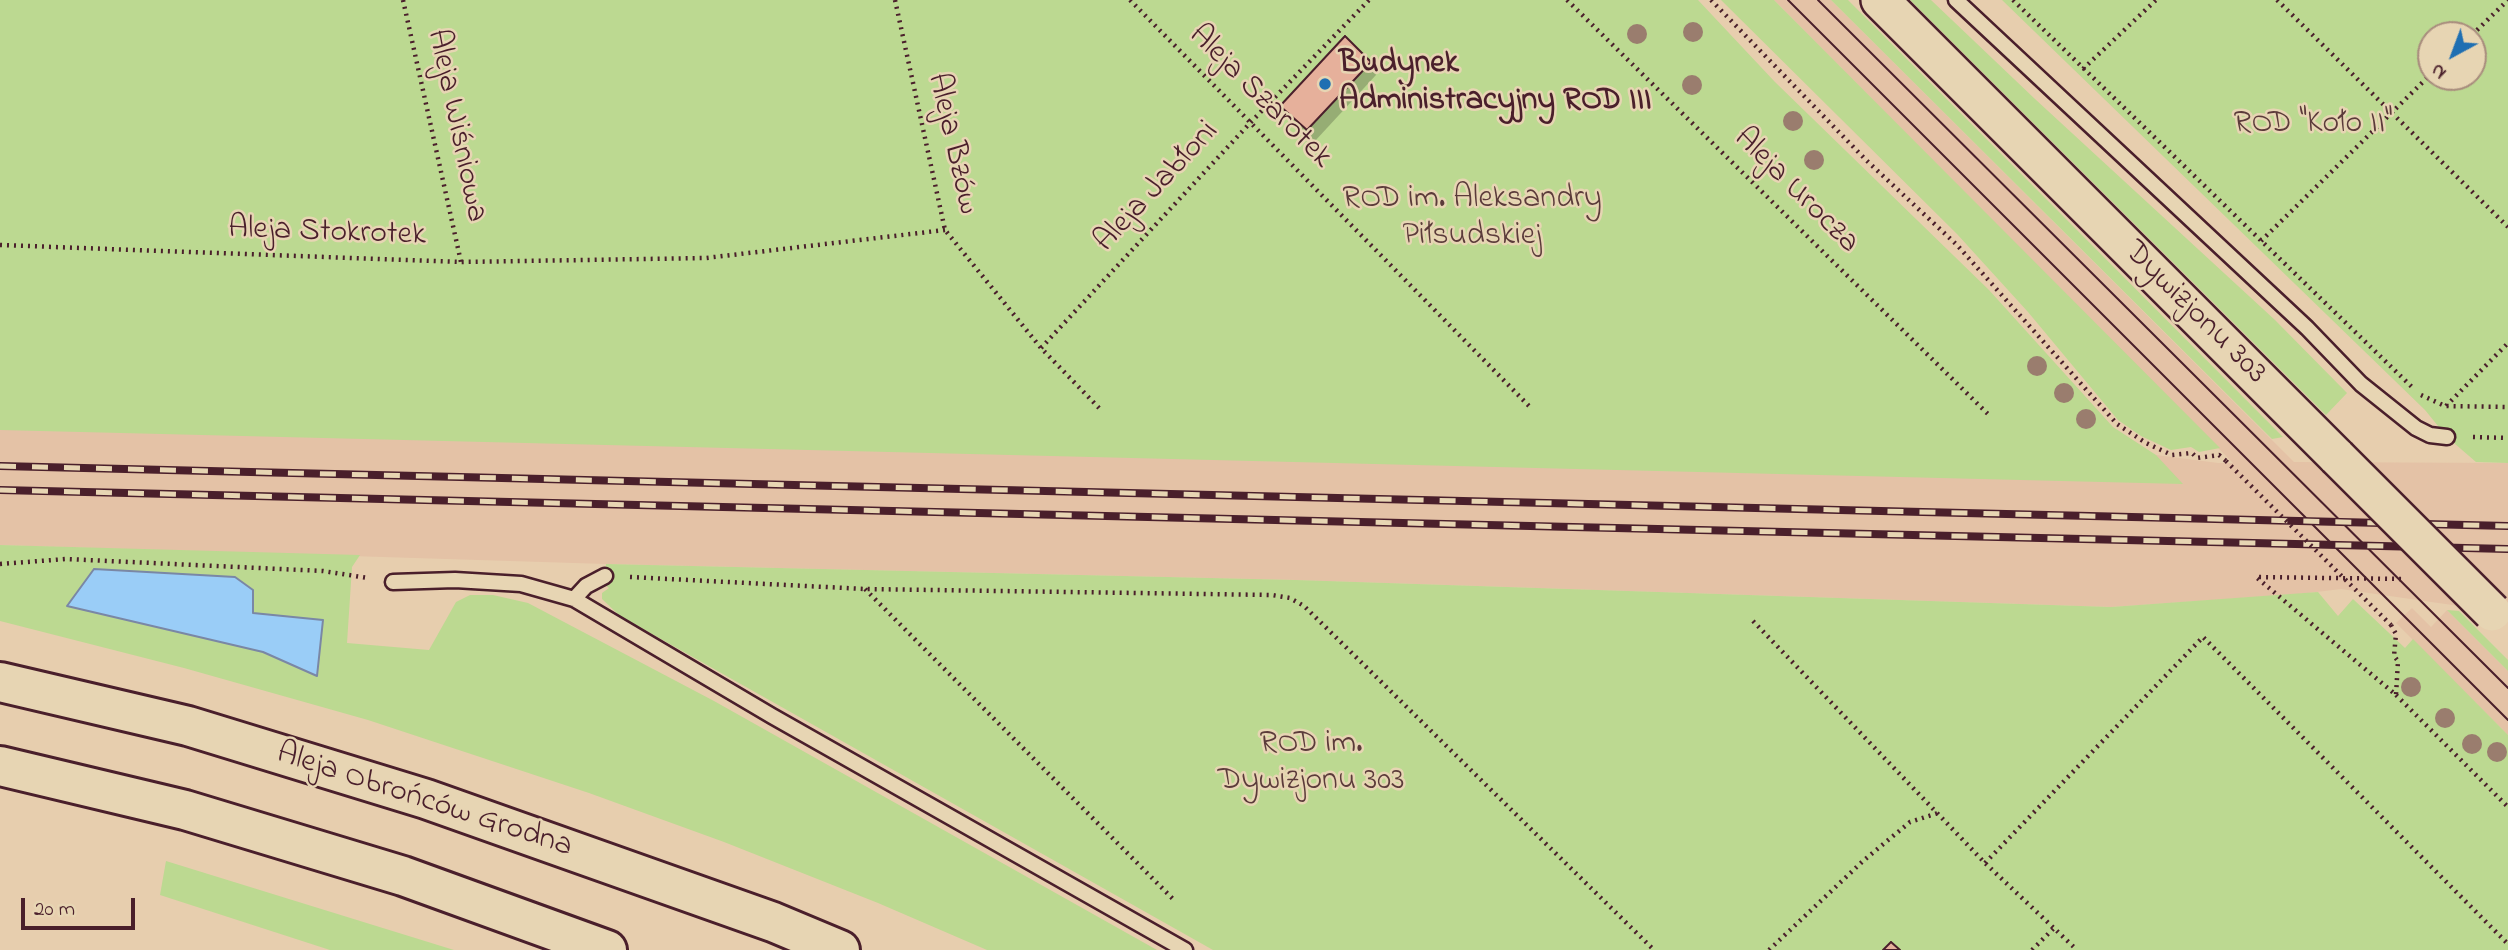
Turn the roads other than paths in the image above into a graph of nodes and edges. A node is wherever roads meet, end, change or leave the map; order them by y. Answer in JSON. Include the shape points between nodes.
{"nodes":[{"id":1,"x":1880,"y":0,"type":"edge"},
{"id":2,"x":1956,"y":0,"type":"edge"},
{"id":3,"x":2447,"y":436,"type":"road end"},
{"id":4,"x":605,"y":576,"type":"road end"},
{"id":5,"x":393,"y":582,"type":"road end"},
{"id":6,"x":574,"y":598,"type":"junction"},
{"id":7,"x":2500,"y":620,"type":"edge"},
{"id":8,"x":0,"y":681,"type":"edge"},
{"id":9,"x":0,"y":766,"type":"edge"},
{"id":10,"x":607,"y":950,"type":"edge"},
{"id":11,"x":839,"y":950,"type":"edge"},
{"id":12,"x":1185,"y":950,"type":"edge"}],
"edges":[{"from":1,"to":7,"type":"street","name":"Dywizjonu 303","bridge":true},
{"from":2,"to":3,"type":"lane","via":[[2361,384],[2416,428]]},
{"from":4,"to":6,"type":"lane"},
{"from":5,"to":6,"type":"lane","via":[[521,584]]},
{"from":6,"to":12,"type":"lane"},
{"from":8,"to":11,"type":"highway","name":"Aleja Obrońców Grodna","via":[[188,726],[426,799],[773,922]]},
{"from":9,"to":10,"type":"highway","via":[[184,810],[403,876]]}]}
